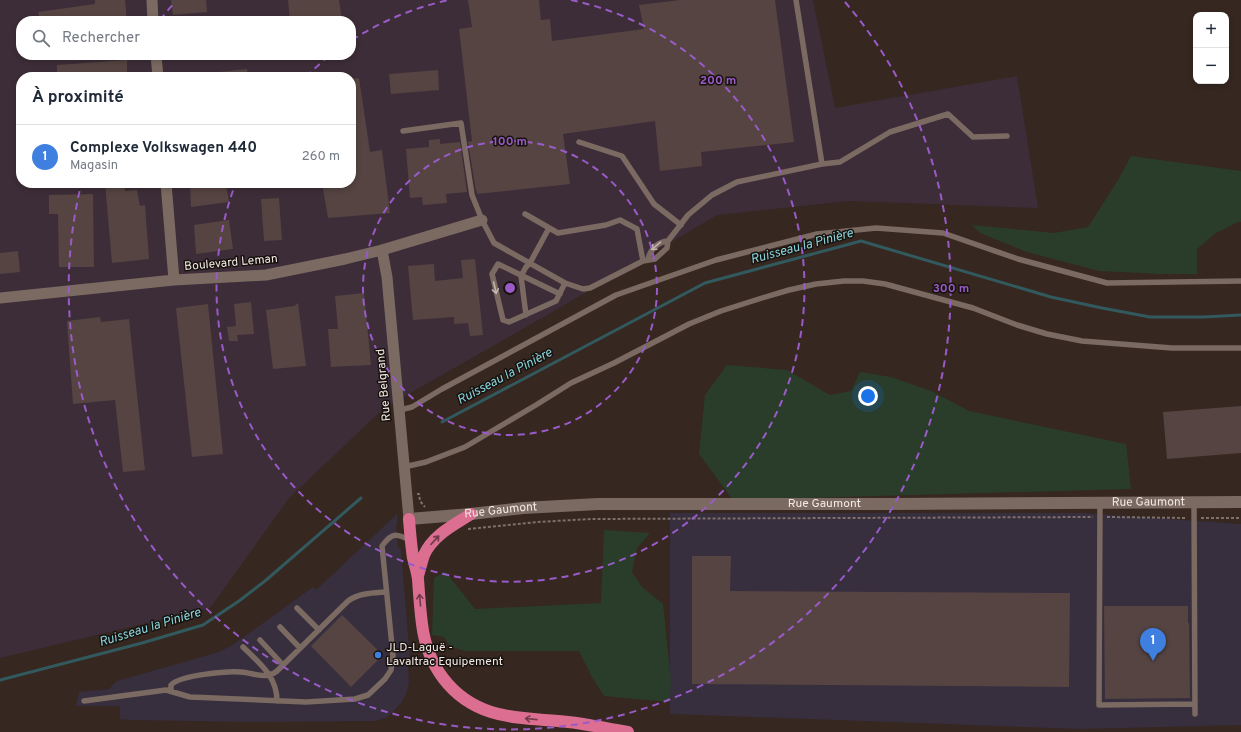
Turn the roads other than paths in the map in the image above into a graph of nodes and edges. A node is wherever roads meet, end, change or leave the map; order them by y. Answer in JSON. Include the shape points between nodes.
{"nodes":[{"id":1,"x":152,"y":0,"type":"edge"},
{"id":2,"x":796,"y":0,"type":"edge"},
{"id":3,"x":153,"y":16,"type":"edge"},
{"id":4,"x":156,"y":60,"type":"edge"},
{"id":5,"x":158,"y":72,"type":"edge"},
{"id":6,"x":403,"y":131,"type":"dead end"},
{"id":7,"x":1007,"y":136,"type":"dead end"},
{"id":8,"x":579,"y":142,"type":"dead end"},
{"id":9,"x":822,"y":164,"type":"junction"},
{"id":10,"x":166,"y":188,"type":"edge"},
{"id":11,"x":525,"y":214,"type":"dead end"},
{"id":12,"x":482,"y":220,"type":"junction"},
{"id":13,"x":681,"y":225,"type":"junction"},
{"id":14,"x":549,"y":228,"type":"junction"},
{"id":15,"x":668,"y":240,"type":"junction"},
{"id":16,"x":382,"y":250,"type":"junction"},
{"id":17,"x":646,"y":260,"type":"junction"},
{"id":18,"x":530,"y":263,"type":"junction"},
{"id":19,"x":521,"y":276,"type":"junction"},
{"id":20,"x":174,"y":280,"type":"junction"},
{"id":21,"x":1241,"y":281,"type":"edge"},
{"id":22,"x":565,"y":283,"type":"junction"},
{"id":23,"x":560,"y":294,"type":"junction"},
{"id":24,"x":0,"y":298,"type":"edge"},
{"id":25,"x":526,"y":315,"type":"junction"},
{"id":26,"x":1241,"y":348,"type":"edge"},
{"id":27,"x":400,"y":410,"type":"junction"},
{"id":28,"x":404,"y":467,"type":"junction"},
{"id":29,"x":1100,"y":502,"type":"junction"},
{"id":30,"x":1194,"y":502,"type":"junction"},
{"id":31,"x":1241,"y":502,"type":"edge"},
{"id":32,"x":471,"y":514,"type":"junction"},
{"id":33,"x":409,"y":519,"type":"junction"},
{"id":34,"x":400,"y":534,"type":"junction"},
{"id":35,"x":411,"y":541,"type":"junction"},
{"id":36,"x":418,"y":577,"type":"junction"},
{"id":37,"x":386,"y":592,"type":"junction"},
{"id":38,"x":297,"y":608,"type":"dead end"},
{"id":39,"x":280,"y":627,"type":"dead end"},
{"id":40,"x":319,"y":630,"type":"junction"},
{"id":41,"x":260,"y":640,"type":"dead end"},
{"id":42,"x":244,"y":647,"type":"dead end"},
{"id":43,"x":300,"y":648,"type":"junction"},
{"id":44,"x":283,"y":664,"type":"junction"},
{"id":45,"x":271,"y":676,"type":"junction"},
{"id":46,"x":171,"y":690,"type":"junction"},
{"id":47,"x":84,"y":701,"type":"dead end"},
{"id":48,"x":277,"y":701,"type":"junction"},
{"id":49,"x":1195,"y":704,"type":"junction"},
{"id":50,"x":1195,"y":714,"type":"dead end"},
{"id":51,"x":628,"y":732,"type":"edge"}],
"edges":[{"from":1,"to":3,"type":"street"},
{"from":2,"to":9,"type":"lane"},
{"from":4,"to":5,"type":"street"},
{"from":6,"to":12,"type":"lane","via":[[461,123],[472,195]]},
{"from":7,"to":9,"type":"lane","via":[[973,137],[948,114],[890,132],[840,162]]},
{"from":8,"to":13,"type":"lane","via":[[622,156],[654,204]]},
{"from":9,"to":13,"type":"lane","via":[[737,182],[712,195],[688,215]]},
{"from":10,"to":20,"type":"street"},
{"from":11,"to":14,"type":"lane"},
{"from":12,"to":16,"type":"street","name":"Boulevard Leman"},
{"from":12,"to":18,"type":"lane","via":[[494,243]]},
{"from":13,"to":15,"type":"lane"},
{"from":14,"to":17,"type":"lane","via":[[558,233],[606,225],[620,220],[637,229]]},
{"from":14,"to":18,"type":"lane"},
{"from":15,"to":17,"type":"lane","one_way":true,"via":[[650,251]]},
{"from":15,"to":17,"type":"lane","via":[[667,248],[655,259]]},
{"from":16,"to":20,"type":"street","name":"Boulevard Leman","via":[[266,275]]},
{"from":16,"to":27,"type":"street","name":"Rue Belgrand"},
{"from":17,"to":22,"type":"lane","via":[[590,288],[583,289]]},
{"from":18,"to":19,"type":"lane"},
{"from":18,"to":22,"type":"lane"},
{"from":19,"to":23,"type":"lane"},
{"from":19,"to":25,"type":"lane"},
{"from":19,"to":25,"type":"lane","one_way":true,"via":[[498,264],[492,274],[503,320],[509,322]]},
{"from":20,"to":24,"type":"street","name":"Boulevard Leman"},
{"from":21,"to":27,"type":"lane","via":[[1107,283],[1018,259],[943,233],[876,228],[817,234],[716,260],[616,295],[412,407]]},
{"from":22,"to":23,"type":"lane"},
{"from":23,"to":25,"type":"lane","via":[[556,301]]},
{"from":26,"to":28,"type":"lane","via":[[1172,348],[1082,341],[1047,334],[973,308],[886,284],[844,281],[816,284],[762,298],[689,324],[571,383],[465,447],[426,462]]},
{"from":27,"to":28,"type":"street","name":"Rue Belgrand"},
{"from":28,"to":33,"type":"street","name":"Rue Belgrand"},
{"from":29,"to":30,"type":"street","name":"Rue Gaumont"},
{"from":29,"to":32,"type":"street","name":"Rue Gaumont","via":[[598,504],[540,506]]},
{"from":29,"to":49,"type":"lane","via":[[1098,705]]},
{"from":30,"to":31,"type":"street","name":"Rue Gaumont"},
{"from":30,"to":49,"type":"lane"},
{"from":32,"to":33,"type":"street","name":"Rue Gaumont"},
{"from":36,"to":32,"type":"highway","one_way":true,"via":[[424,555],[433,542]]},
{"from":33,"to":34,"type":"lane"},
{"from":33,"to":35,"type":"highway"},
{"from":34,"to":35,"type":"lane"},
{"from":34,"to":37,"type":"lane","via":[[389,538],[382,546]]},
{"from":35,"to":36,"type":"highway"},
{"from":51,"to":36,"type":"highway","one_way":true,"via":[[570,722],[509,716],[482,708],[461,697],[443,680],[430,657],[422,628]]},
{"from":37,"to":40,"type":"lane","via":[[352,598]]},
{"from":37,"to":48,"type":"lane","via":[[393,656],[389,674],[378,686],[368,695],[355,700]]},
{"from":38,"to":40,"type":"lane"},
{"from":39,"to":43,"type":"lane"},
{"from":40,"to":43,"type":"lane"},
{"from":41,"to":44,"type":"lane"},
{"from":42,"to":45,"type":"lane"},
{"from":43,"to":44,"type":"lane"},
{"from":44,"to":45,"type":"lane"},
{"from":45,"to":46,"type":"lane","via":[[227,672],[190,677],[173,682]]},
{"from":45,"to":48,"type":"lane","via":[[277,691]]},
{"from":46,"to":47,"type":"lane"},
{"from":46,"to":48,"type":"lane","via":[[190,697]]},
{"from":49,"to":50,"type":"lane"}]}
